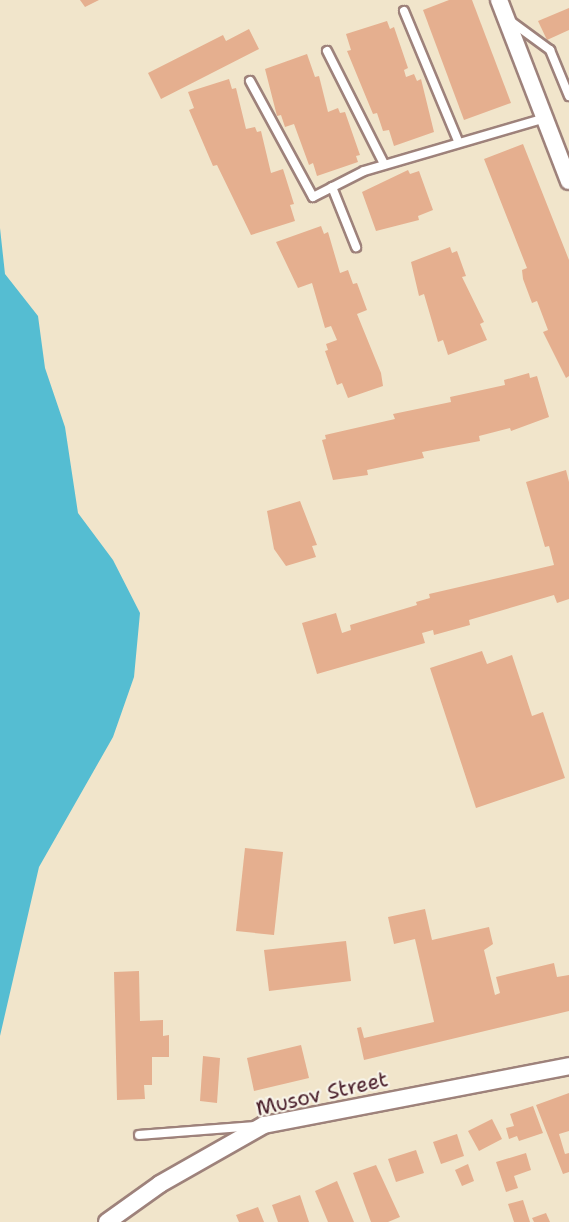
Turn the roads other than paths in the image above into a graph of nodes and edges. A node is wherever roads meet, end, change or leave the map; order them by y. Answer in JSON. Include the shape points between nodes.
{"nodes":[{"id":1,"x":499,"y":0,"type":"edge"},
{"id":2,"x":404,"y":11,"type":"dead end"},
{"id":3,"x":506,"y":18,"type":"junction"},
{"id":4,"x":327,"y":51,"type":"dead end"},
{"id":5,"x":250,"y":81,"type":"dead end"},
{"id":6,"x":569,"y":96,"type":"edge"},
{"id":7,"x":545,"y":118,"type":"junction"},
{"id":8,"x":458,"y":141,"type":"junction"},
{"id":9,"x":384,"y":164,"type":"junction"},
{"id":10,"x":569,"y":181,"type":"edge"},
{"id":11,"x":332,"y":187,"type":"junction"},
{"id":12,"x":356,"y":247,"type":"dead end"},
{"id":13,"x":569,"y":1066,"type":"edge"},
{"id":14,"x":264,"y":1125,"type":"junction"},
{"id":15,"x":139,"y":1136,"type":"dead end"},
{"id":16,"x":107,"y":1222,"type":"edge"}],
"edges":[{"from":1,"to":3,"type":"street"},
{"from":2,"to":8,"type":"lane"},
{"from":3,"to":6,"type":"lane","via":[[549,50]]},
{"from":3,"to":7,"type":"street"},
{"from":4,"to":9,"type":"lane"},
{"from":5,"to":11,"type":"lane","via":[[313,196]]},
{"from":7,"to":8,"type":"lane"},
{"from":7,"to":10,"type":"street"},
{"from":8,"to":9,"type":"lane"},
{"from":9,"to":11,"type":"lane"},
{"from":11,"to":12,"type":"lane"},
{"from":13,"to":14,"type":"street","name":"Musov Street"},
{"from":14,"to":15,"type":"lane"},
{"from":14,"to":16,"type":"street","name":"Musov Street","via":[[160,1184]]}]}
